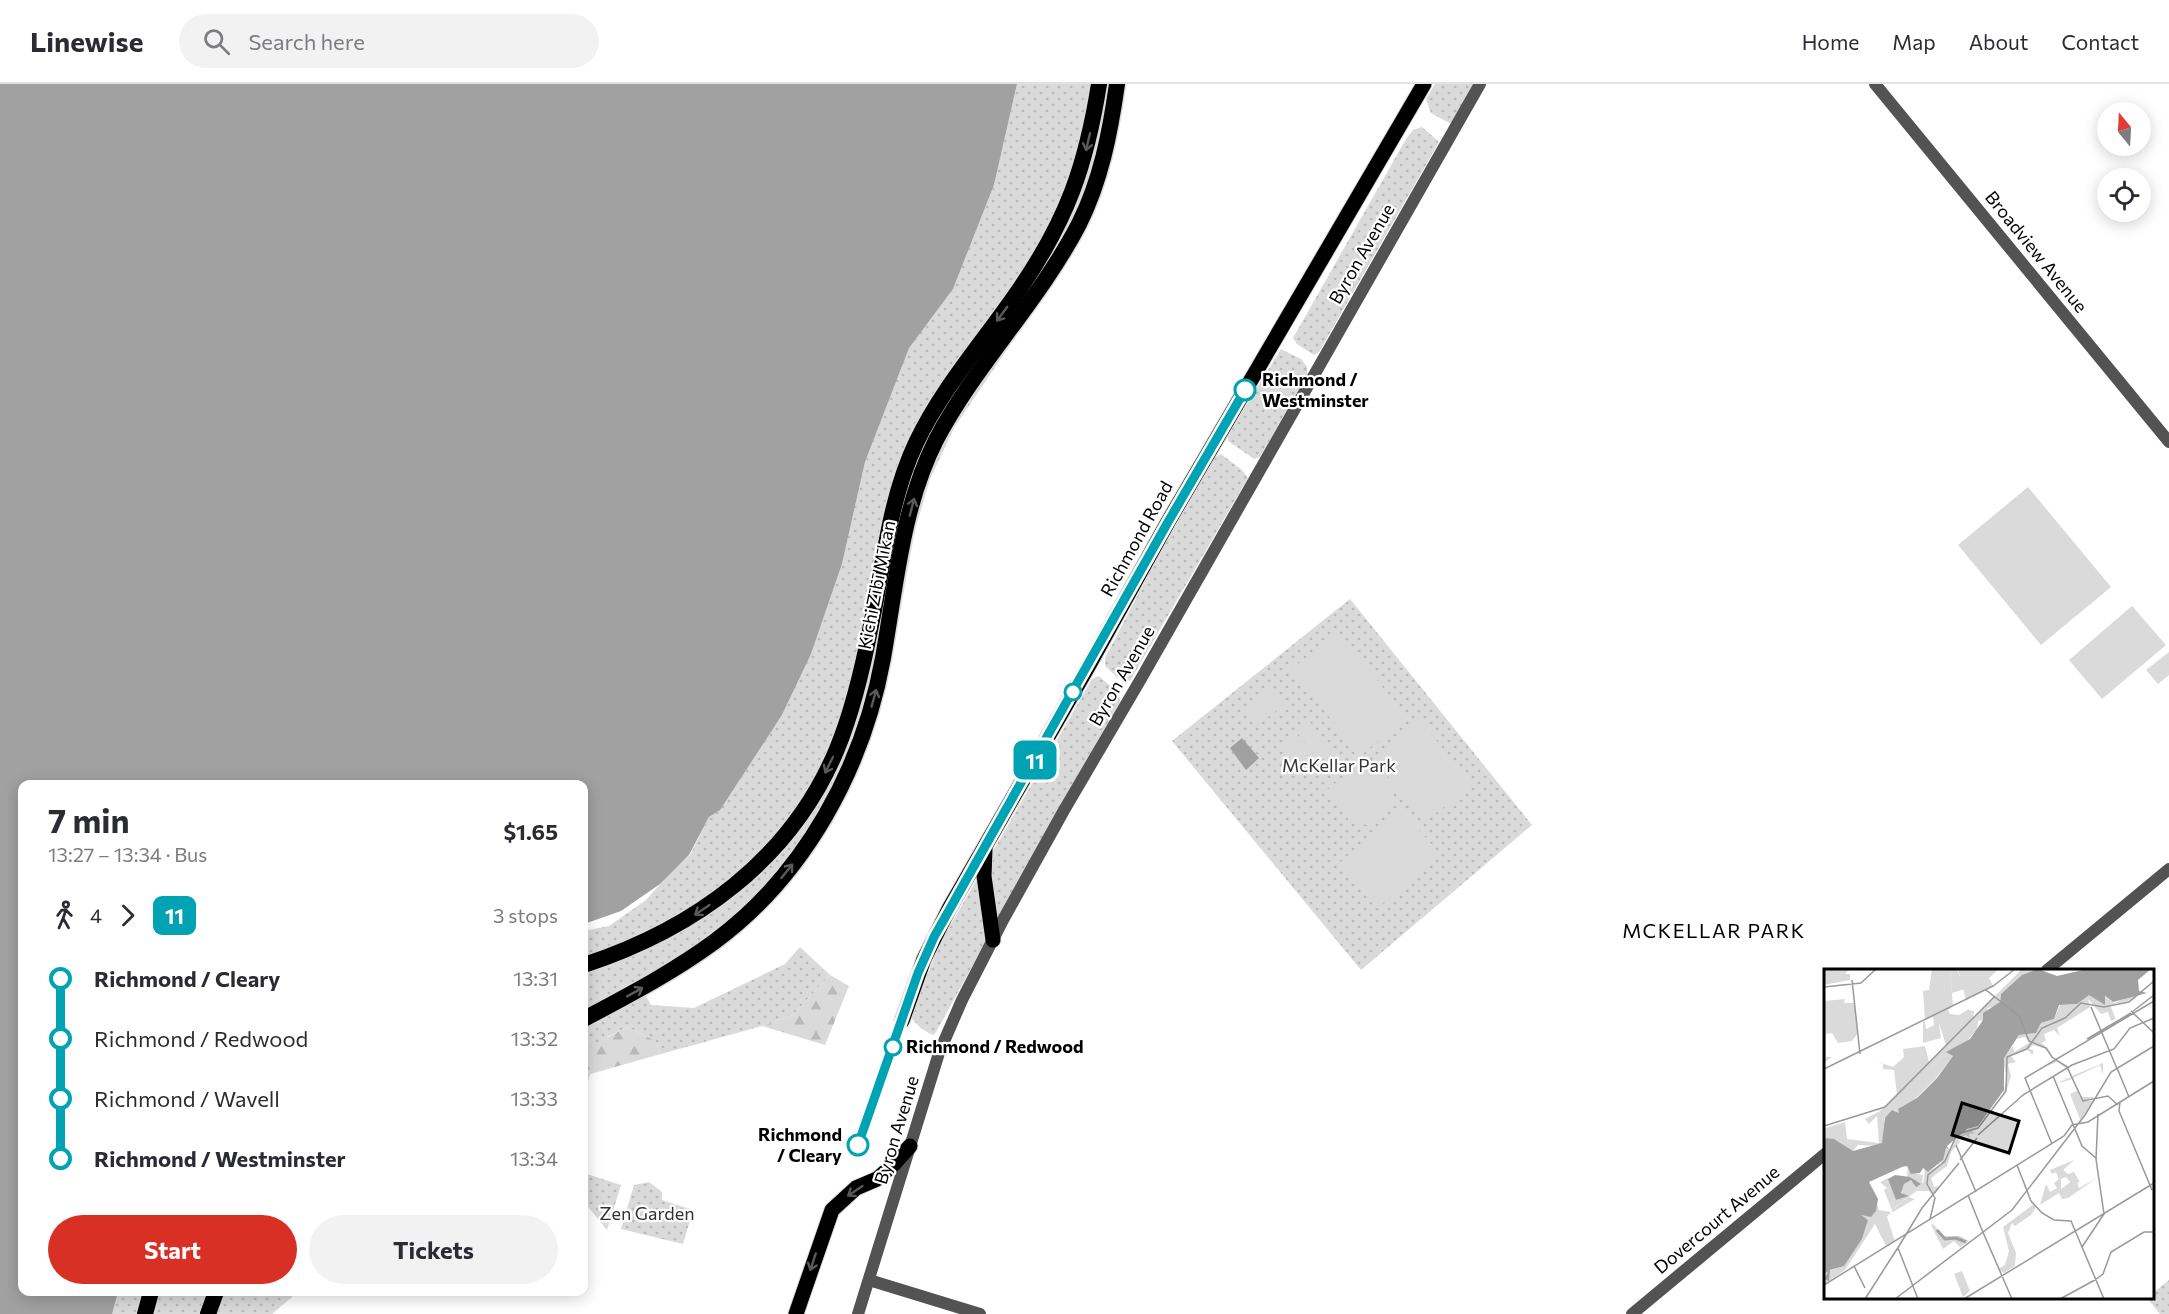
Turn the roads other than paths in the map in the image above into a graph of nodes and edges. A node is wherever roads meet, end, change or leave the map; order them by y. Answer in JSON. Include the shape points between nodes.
{"nodes":[{"id":1,"x":1099,"y":84,"type":"edge"},
{"id":2,"x":1117,"y":84,"type":"edge"},
{"id":3,"x":1424,"y":84,"type":"edge"},
{"id":4,"x":1480,"y":84,"type":"edge"},
{"id":5,"x":1875,"y":84,"type":"edge"},
{"id":6,"x":2169,"y":442,"type":"edge"},
{"id":7,"x":985,"y":846,"type":"junction"},
{"id":8,"x":2169,"y":869,"type":"edge"},
{"id":9,"x":993,"y":940,"type":"junction"},
{"id":10,"x":588,"y":964,"type":"edge"},
{"id":11,"x":2048,"y":969,"type":"edge"},
{"id":12,"x":588,"y":1017,"type":"edge"},
{"id":13,"x":902,"y":1021,"type":"dead end"},
{"id":14,"x":910,"y":1146,"type":"junction"},
{"id":15,"x":1824,"y":1155,"type":"edge"},
{"id":16,"x":876,"y":1179,"type":"junction"},
{"id":17,"x":895,"y":1194,"type":"junction"},
{"id":18,"x":869,"y":1280,"type":"junction"},
{"id":19,"x":150,"y":1296,"type":"edge"},
{"id":20,"x":215,"y":1296,"type":"edge"},
{"id":21,"x":145,"y":1314,"type":"edge"},
{"id":22,"x":208,"y":1314,"type":"edge"},
{"id":23,"x":796,"y":1314,"type":"edge"},
{"id":24,"x":858,"y":1314,"type":"edge"},
{"id":25,"x":980,"y":1314,"type":"edge"},
{"id":26,"x":1632,"y":1314,"type":"edge"}],
"edges":[{"from":1,"to":10,"type":"highway","name":"Kichi Zībī Mīkan","one_way":true,"via":[[1082,165],[1057,228],[1020,289],[937,404],[907,466],[893,513],[856,690],[837,750],[822,781],[769,853],[727,892],[667,931]]},
{"from":12,"to":2,"type":"highway","name":"Kichi Zībī Mīkan","one_way":true,"via":[[672,971],[735,926],[789,868],[829,809],[857,751],[877,689],[904,536],[922,473],[957,405],[1034,297],[1080,222],[1099,177]]},
{"from":3,"to":7,"type":"main road","name":"Richmond Road","via":[[1172,515]]},
{"from":4,"to":9,"type":"street","name":"Byron Avenue","via":[[1062,812]]},
{"from":5,"to":6,"type":"street","name":"Broadview Avenue"},
{"from":7,"to":9,"type":"main road","via":[[984,876]]},
{"from":7,"to":13,"type":"main road","name":"Richmond Road","via":[[924,959]]},
{"from":8,"to":11,"type":"street"},
{"from":9,"to":14,"type":"street","name":"Byron Avenue","via":[[945,1039]]},
{"from":14,"to":16,"type":"main road"},
{"from":14,"to":17,"type":"street","name":"Byron Avenue"},
{"from":15,"to":26,"type":"street","name":"Dovercourt Avenue"},
{"from":16,"to":17,"type":"street","via":[[888,1184]]},
{"from":16,"to":23,"type":"main road","one_way":true,"via":[[856,1188],[832,1210]]},
{"from":17,"to":18,"type":"street","name":"Byron Avenue"},
{"from":18,"to":24,"type":"street","name":"Byron Avenue"},
{"from":18,"to":25,"type":"street"},
{"from":19,"to":21,"type":"highway"},
{"from":20,"to":22,"type":"highway"}]}
